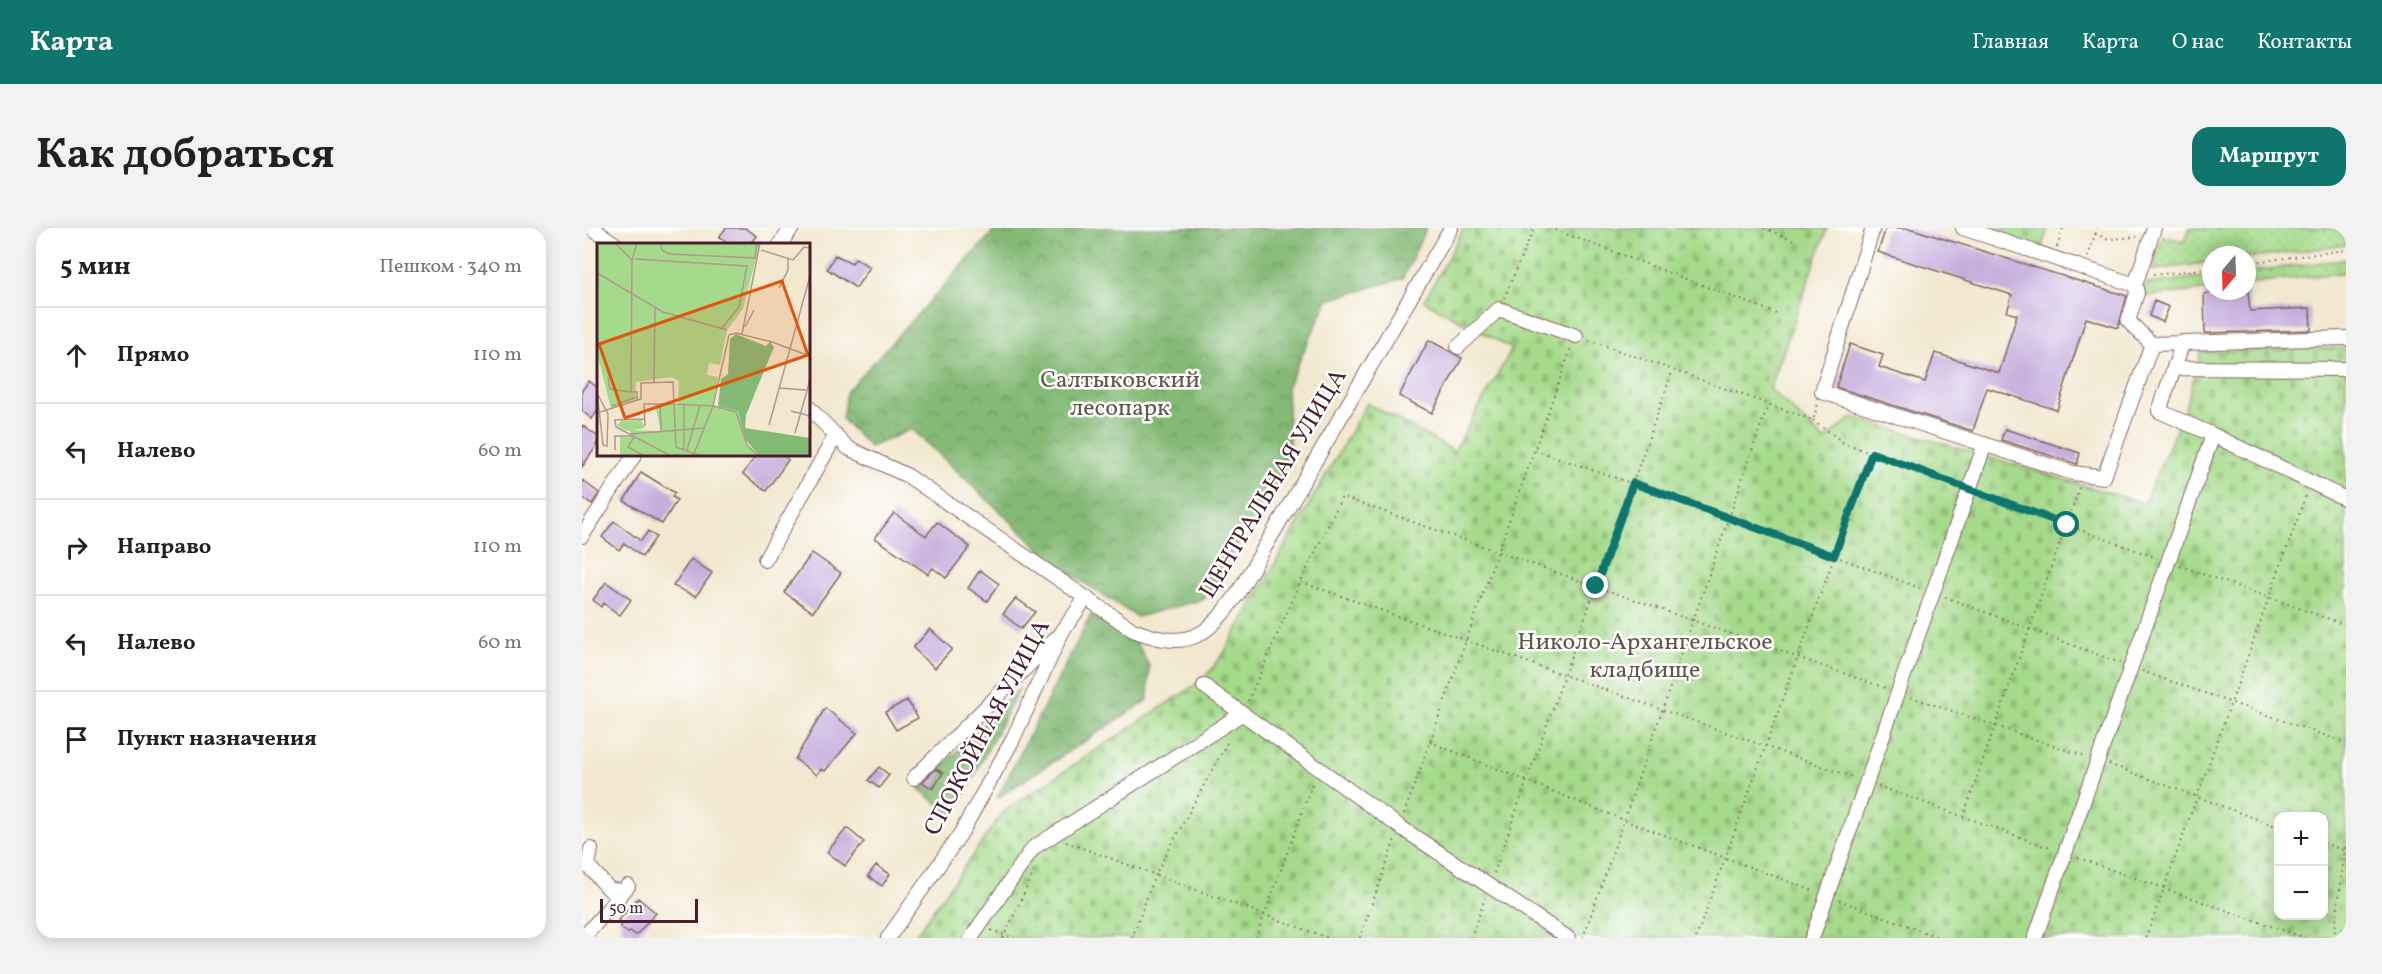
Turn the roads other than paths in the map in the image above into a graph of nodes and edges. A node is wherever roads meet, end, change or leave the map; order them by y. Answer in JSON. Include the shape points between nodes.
{"nodes":[{"id":1,"x":592,"y":228,"type":"edge"},
{"id":2,"x":792,"y":228,"type":"edge"},
{"id":3,"x":1451,"y":228,"type":"edge"},
{"id":4,"x":1873,"y":228,"type":"edge"},
{"id":5,"x":1963,"y":228,"type":"edge"},
{"id":6,"x":2153,"y":232,"type":"edge"},
{"id":7,"x":2002,"y":234,"type":"edge"},
{"id":8,"x":614,"y":243,"type":"edge"},
{"id":9,"x":781,"y":243,"type":"edge"},
{"id":10,"x":2137,"y":281,"type":"junction"},
{"id":11,"x":1575,"y":336,"type":"road end"},
{"id":12,"x":2346,"y":338,"type":"edge"},
{"id":13,"x":2183,"y":342,"type":"junction"},
{"id":14,"x":2152,"y":344,"type":"junction"},
{"id":15,"x":1458,"y":347,"type":"dead end"},
{"id":16,"x":2174,"y":368,"type":"junction"},
{"id":17,"x":2346,"y":369,"type":"edge"},
{"id":18,"x":810,"y":409,"type":"edge"},
{"id":19,"x":836,"y":435,"type":"junction"},
{"id":20,"x":2213,"y":435,"type":"junction"},
{"id":21,"x":1985,"y":444,"type":"junction"},
{"id":22,"x":634,"y":456,"type":"edge"},
{"id":23,"x":2346,"y":500,"type":"edge"},
{"id":24,"x":582,"y":536,"type":"edge"},
{"id":25,"x":765,"y":560,"type":"dead end"},
{"id":26,"x":1086,"y":598,"type":"junction"},
{"id":27,"x":1062,"y":632,"type":"junction"},
{"id":28,"x":1204,"y":686,"type":"dead end"},
{"id":29,"x":1243,"y":713,"type":"junction"},
{"id":30,"x":914,"y":778,"type":"dead end"},
{"id":31,"x":591,"y":849,"type":"dead end"},
{"id":32,"x":583,"y":938,"type":"edge"},
{"id":33,"x":888,"y":938,"type":"edge"},
{"id":34,"x":971,"y":938,"type":"edge"},
{"id":35,"x":1568,"y":938,"type":"edge"},
{"id":36,"x":1812,"y":938,"type":"edge"},
{"id":37,"x":2035,"y":938,"type":"edge"}],
"edges":[{"from":1,"to":8,"type":"street"},
{"from":2,"to":9,"type":"street"},
{"from":3,"to":26,"type":"street","name":"ЦЕНТРАЛЬНАЯ УЛИЦА","via":[[1223,615],[1190,640],[1175,642],[1133,630]]},
{"from":4,"to":21,"type":"street","via":[[1822,392]]},
{"from":5,"to":7,"type":"street"},
{"from":6,"to":10,"type":"street"},
{"from":7,"to":10,"type":"street","via":[[2054,258]]},
{"from":10,"to":14,"type":"street","via":[[2128,321]]},
{"from":11,"to":15,"type":"street","via":[[1499,309]]},
{"from":12,"to":13,"type":"street"},
{"from":13,"to":14,"type":"street"},
{"from":13,"to":16,"type":"street"},
{"from":14,"to":21,"type":"street","via":[[2104,477]]},
{"from":16,"to":17,"type":"street"},
{"from":16,"to":20,"type":"street","via":[[2159,411]]},
{"from":18,"to":19,"type":"street","name":"ЦЕНТРАЛЬНАЯ УЛИЦА"},
{"from":19,"to":25,"type":"street"},
{"from":19,"to":26,"type":"street","name":"ЦЕНТРАЛЬНАЯ УЛИЦА","via":[[848,448],[908,476]]},
{"from":20,"to":23,"type":"street"},
{"from":20,"to":37,"type":"street"},
{"from":21,"to":36,"type":"street"},
{"from":22,"to":24,"type":"street"},
{"from":26,"to":27,"type":"street","name":"СПОКОЙНАЯ УЛИЦА"},
{"from":27,"to":30,"type":"street"},
{"from":27,"to":33,"type":"street","name":"СПОКОЙНАЯ УЛИЦА","via":[[1012,741],[961,833]]},
{"from":28,"to":29,"type":"street"},
{"from":29,"to":34,"type":"street","via":[[1033,848]]},
{"from":29,"to":35,"type":"street","via":[[1400,827]]},
{"from":31,"to":32,"type":"street","via":[[588,866],[593,874],[610,890],[626,889]]}]}
